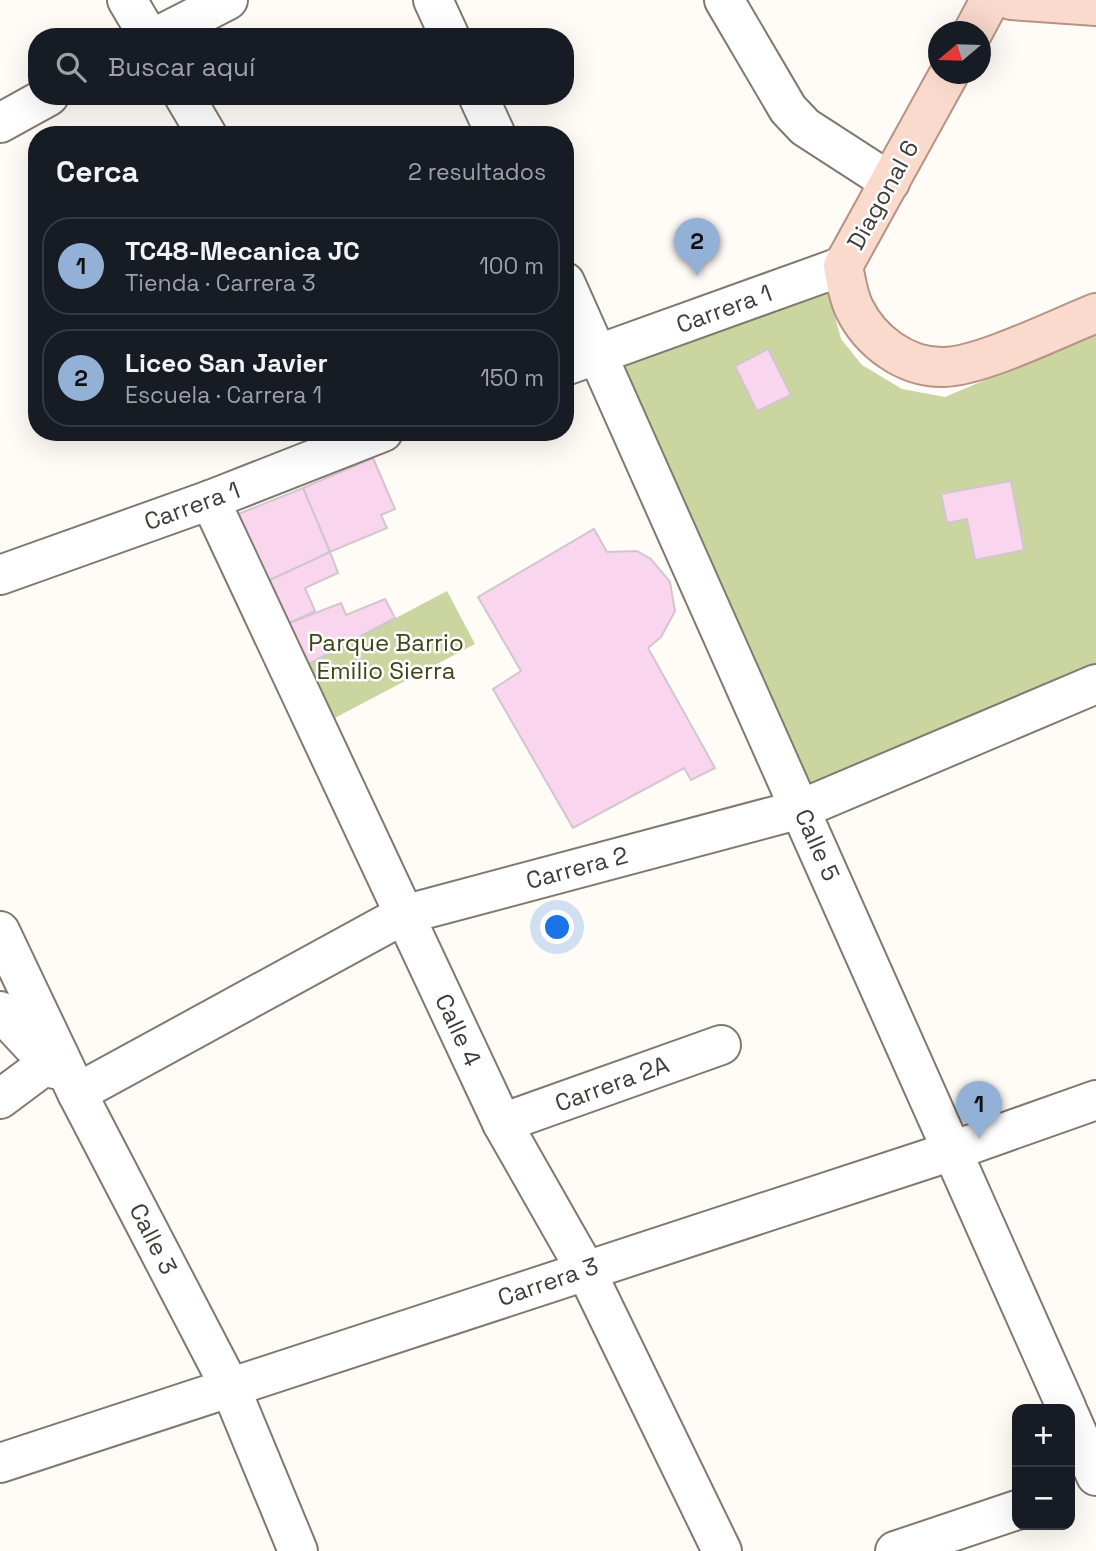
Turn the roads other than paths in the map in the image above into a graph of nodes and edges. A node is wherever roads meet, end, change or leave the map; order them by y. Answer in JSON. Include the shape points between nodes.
{"nodes":[{"id":1,"x":127,"y":0,"type":"edge"},
{"id":2,"x":228,"y":0,"type":"edge"},
{"id":3,"x":433,"y":0,"type":"edge"},
{"id":4,"x":724,"y":0,"type":"edge"},
{"id":5,"x":990,"y":0,"type":"edge"},
{"id":6,"x":1011,"y":0,"type":"edge"},
{"id":7,"x":1096,"y":6,"type":"edge"},
{"id":8,"x":978,"y":21,"type":"edge"},
{"id":9,"x":144,"y":28,"type":"edge"},
{"id":10,"x":174,"y":28,"type":"edge"},
{"id":11,"x":446,"y":28,"type":"edge"},
{"id":12,"x":944,"y":84,"type":"edge"},
{"id":13,"x":33,"y":105,"type":"edge"},
{"id":14,"x":189,"y":105,"type":"edge"},
{"id":15,"x":482,"y":105,"type":"edge"},
{"id":16,"x":0,"y":123,"type":"edge"},
{"id":17,"x":202,"y":126,"type":"edge"},
{"id":18,"x":492,"y":126,"type":"edge"},
{"id":19,"x":890,"y":182,"type":"junction"},
{"id":20,"x":843,"y":266,"type":"junction"},
{"id":21,"x":1096,"y":313,"type":"edge"},
{"id":22,"x":574,"y":323,"type":"edge"},
{"id":23,"x":582,"y":360,"type":"edge"},
{"id":24,"x":360,"y":441,"type":"edge"},
{"id":25,"x":210,"y":500,"type":"junction"},
{"id":26,"x":0,"y":575,"type":"edge"},
{"id":27,"x":1096,"y":684,"type":"edge"},
{"id":28,"x":801,"y":809,"type":"junction"},
{"id":29,"x":403,"y":915,"type":"junction"},
{"id":30,"x":0,"y":931,"type":"edge"},
{"id":31,"x":0,"y":1011,"type":"edge"},
{"id":32,"x":721,"y":1045,"type":"dead end"},
{"id":33,"x":54,"y":1059,"type":"junction"},
{"id":34,"x":77,"y":1093,"type":"junction"},
{"id":35,"x":0,"y":1099,"type":"edge"},
{"id":36,"x":1096,"y":1100,"type":"edge"},
{"id":37,"x":502,"y":1124,"type":"junction"},
{"id":38,"x":952,"y":1151,"type":"junction"},
{"id":39,"x":585,"y":1269,"type":"junction"},
{"id":40,"x":231,"y":1389,"type":"junction"},
{"id":41,"x":1065,"y":1404,"type":"edge"},
{"id":42,"x":1075,"y":1428,"type":"edge"},
{"id":43,"x":0,"y":1463,"type":"edge"},
{"id":44,"x":1096,"y":1476,"type":"edge"},
{"id":45,"x":1096,"y":1484,"type":"edge"},
{"id":46,"x":1075,"y":1491,"type":"edge"},
{"id":47,"x":1012,"y":1512,"type":"edge"},
{"id":48,"x":298,"y":1551,"type":"edge"},
{"id":49,"x":722,"y":1551,"type":"edge"},
{"id":50,"x":895,"y":1551,"type":"edge"}],
"edges":[{"from":1,"to":9,"type":"street"},
{"from":2,"to":10,"type":"street"},
{"from":3,"to":11,"type":"street"},
{"from":4,"to":19,"type":"street","via":[[788,109],[805,127]]},
{"from":5,"to":8,"type":"main road"},
{"from":6,"to":7,"type":"main road"},
{"from":12,"to":19,"type":"main road","name":"Diagonal 6"},
{"from":13,"to":16,"type":"street"},
{"from":14,"to":17,"type":"street"},
{"from":15,"to":18,"type":"street"},
{"from":19,"to":20,"type":"main road","name":"Diagonal 6"},
{"from":20,"to":21,"type":"main road","name":"Diagonal 6","via":[[853,306],[869,334],[888,350],[942,368],[969,364]]},
{"from":20,"to":23,"type":"street","name":"Carrera 1"},
{"from":22,"to":23,"type":"street","name":"Calle 5"},
{"from":23,"to":28,"type":"street","name":"Calle 5"},
{"from":24,"to":25,"type":"street","name":"Carrera 1"},
{"from":25,"to":26,"type":"street","name":"Carrera 1"},
{"from":25,"to":29,"type":"street","name":"Calle 4"},
{"from":27,"to":28,"type":"street","name":"Carrera 2"},
{"from":28,"to":29,"type":"street","name":"Carrera 2"},
{"from":28,"to":38,"type":"street","name":"Calle 5"},
{"from":29,"to":34,"type":"street","name":"Carrera 2"},
{"from":29,"to":37,"type":"street","name":"Calle 4"},
{"from":30,"to":33,"type":"street"},
{"from":31,"to":33,"type":"street","name":"Calle 3"},
{"from":32,"to":37,"type":"street","name":"Carrera 2A"},
{"from":33,"to":34,"type":"street","name":"Calle 3"},
{"from":33,"to":35,"type":"street"},
{"from":34,"to":40,"type":"street","name":"Calle 3"},
{"from":36,"to":38,"type":"street","name":"Carrera 3"},
{"from":37,"to":39,"type":"street","name":"Calle 4"},
{"from":38,"to":39,"type":"street","name":"Carrera 3"},
{"from":38,"to":41,"type":"street","name":"Calle 5"},
{"from":39,"to":40,"type":"street","name":"Carrera 3"},
{"from":39,"to":49,"type":"street","name":"Calle 4"},
{"from":40,"to":43,"type":"street","name":"Carrera 3"},
{"from":40,"to":48,"type":"street","name":"Calle 3"},
{"from":42,"to":44,"type":"street"},
{"from":45,"to":46,"type":"street"},
{"from":47,"to":50,"type":"street"}]}
